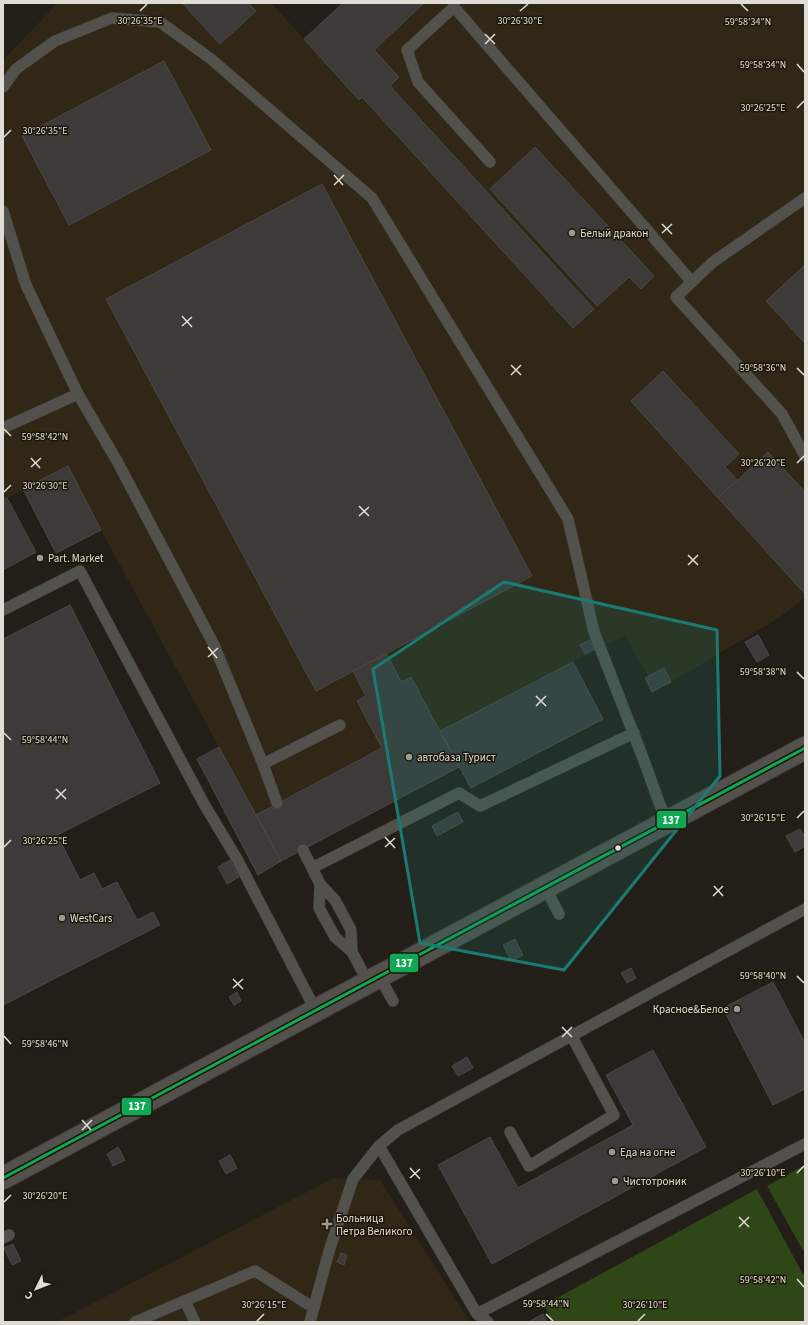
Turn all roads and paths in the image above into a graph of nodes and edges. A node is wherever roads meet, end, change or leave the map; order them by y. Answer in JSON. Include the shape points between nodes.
{"nodes":[{"id":1,"x":3,"y":87,"type":"edge"},
{"id":2,"x":490,"y":162,"type":"dead end"},
{"id":3,"x":805,"y":198,"type":"edge"},
{"id":4,"x":3,"y":211,"type":"edge"},
{"id":5,"x":692,"y":282,"type":"junction"},
{"id":6,"x":78,"y":394,"type":"junction"},
{"id":7,"x":3,"y":428,"type":"edge"},
{"id":8,"x":805,"y":456,"type":"edge"},
{"id":9,"x":3,"y":610,"type":"edge"},
{"id":10,"x":340,"y":725,"type":"dead end"},
{"id":11,"x":634,"y":733,"type":"junction"},
{"id":12,"x":805,"y":748,"type":"edge"},
{"id":13,"x":263,"y":764,"type":"junction"},
{"id":14,"x":277,"y":803,"type":"dead end"},
{"id":15,"x":668,"y":821,"type":"junction"},
{"id":16,"x":303,"y":850,"type":"dead end"},
{"id":17,"x":312,"y":868,"type":"junction"},
{"id":18,"x":320,"y":884,"type":"junction"},
{"id":19,"x":545,"y":887,"type":"junction"},
{"id":20,"x":805,"y":909,"type":"edge"},
{"id":21,"x":559,"y":914,"type":"dead end"},
{"id":22,"x":352,"y":952,"type":"junction"},
{"id":23,"x":374,"y":979,"type":"junction"},
{"id":24,"x":393,"y":1001,"type":"dead end"},
{"id":25,"x":315,"y":1010,"type":"junction"},
{"id":26,"x":571,"y":1035,"type":"junction"},
{"id":27,"x":510,"y":1132,"type":"dead end"},
{"id":28,"x":805,"y":1144,"type":"edge"},
{"id":29,"x":379,"y":1146,"type":"junction"},
{"id":30,"x":3,"y":1178,"type":"edge"},
{"id":31,"x":186,"y":1301,"type":"junction"},
{"id":32,"x":314,"y":1308,"type":"junction"},
{"id":33,"x":477,"y":1314,"type":"junction"},
{"id":34,"x":135,"y":1322,"type":"edge"},
{"id":35,"x":195,"y":1322,"type":"edge"},
{"id":36,"x":310,"y":1322,"type":"edge"},
{"id":37,"x":488,"y":1322,"type":"edge"}],
"edges":[{"from":1,"to":11,"type":"lane","via":[[16,69],[55,41],[112,18],[160,22],[211,59],[372,198],[568,519],[594,632]]},
{"from":2,"to":5,"type":"lane","via":[[418,82],[407,50],[454,7]]},
{"from":3,"to":5,"type":"lane","via":[[713,262]]},
{"from":4,"to":6,"type":"lane","via":[[26,285]]},
{"from":5,"to":8,"type":"lane","via":[[676,297],[782,414]]},
{"from":6,"to":7,"type":"lane"},
{"from":6,"to":13,"type":"lane","via":[[117,461],[214,645]]},
{"from":9,"to":25,"type":"lane","via":[[80,571],[204,804],[237,859]]},
{"from":10,"to":13,"type":"lane"},
{"from":11,"to":15,"type":"lane","via":[[660,806]]},
{"from":11,"to":17,"type":"lane","via":[[480,806],[459,793]]},
{"from":12,"to":15,"type":"street"},
{"from":13,"to":14,"type":"lane"},
{"from":15,"to":19,"type":"street"},
{"from":16,"to":17,"type":"lane"},
{"from":17,"to":18,"type":"lane"},
{"from":18,"to":22,"type":"lane","via":[[335,900],[351,930]]},
{"from":18,"to":22,"type":"lane","via":[[319,908],[335,937]]},
{"from":19,"to":21,"type":"lane"},
{"from":19,"to":23,"type":"street"},
{"from":20,"to":26,"type":"lane"},
{"from":22,"to":23,"type":"lane"},
{"from":23,"to":24,"type":"lane"},
{"from":23,"to":25,"type":"street"},
{"from":25,"to":30,"type":"street"},
{"from":26,"to":27,"type":"lane","via":[[614,1115],[529,1166]]},
{"from":26,"to":29,"type":"lane","via":[[398,1130]]},
{"from":28,"to":33,"type":"lane"},
{"from":29,"to":32,"type":"lane","via":[[353,1179],[329,1250]]},
{"from":29,"to":33,"type":"lane"},
{"from":31,"to":32,"type":"lane","via":[[255,1271]]},
{"from":31,"to":34,"type":"lane"},
{"from":31,"to":35,"type":"lane"},
{"from":32,"to":36,"type":"lane"},
{"from":33,"to":37,"type":"lane"}]}
